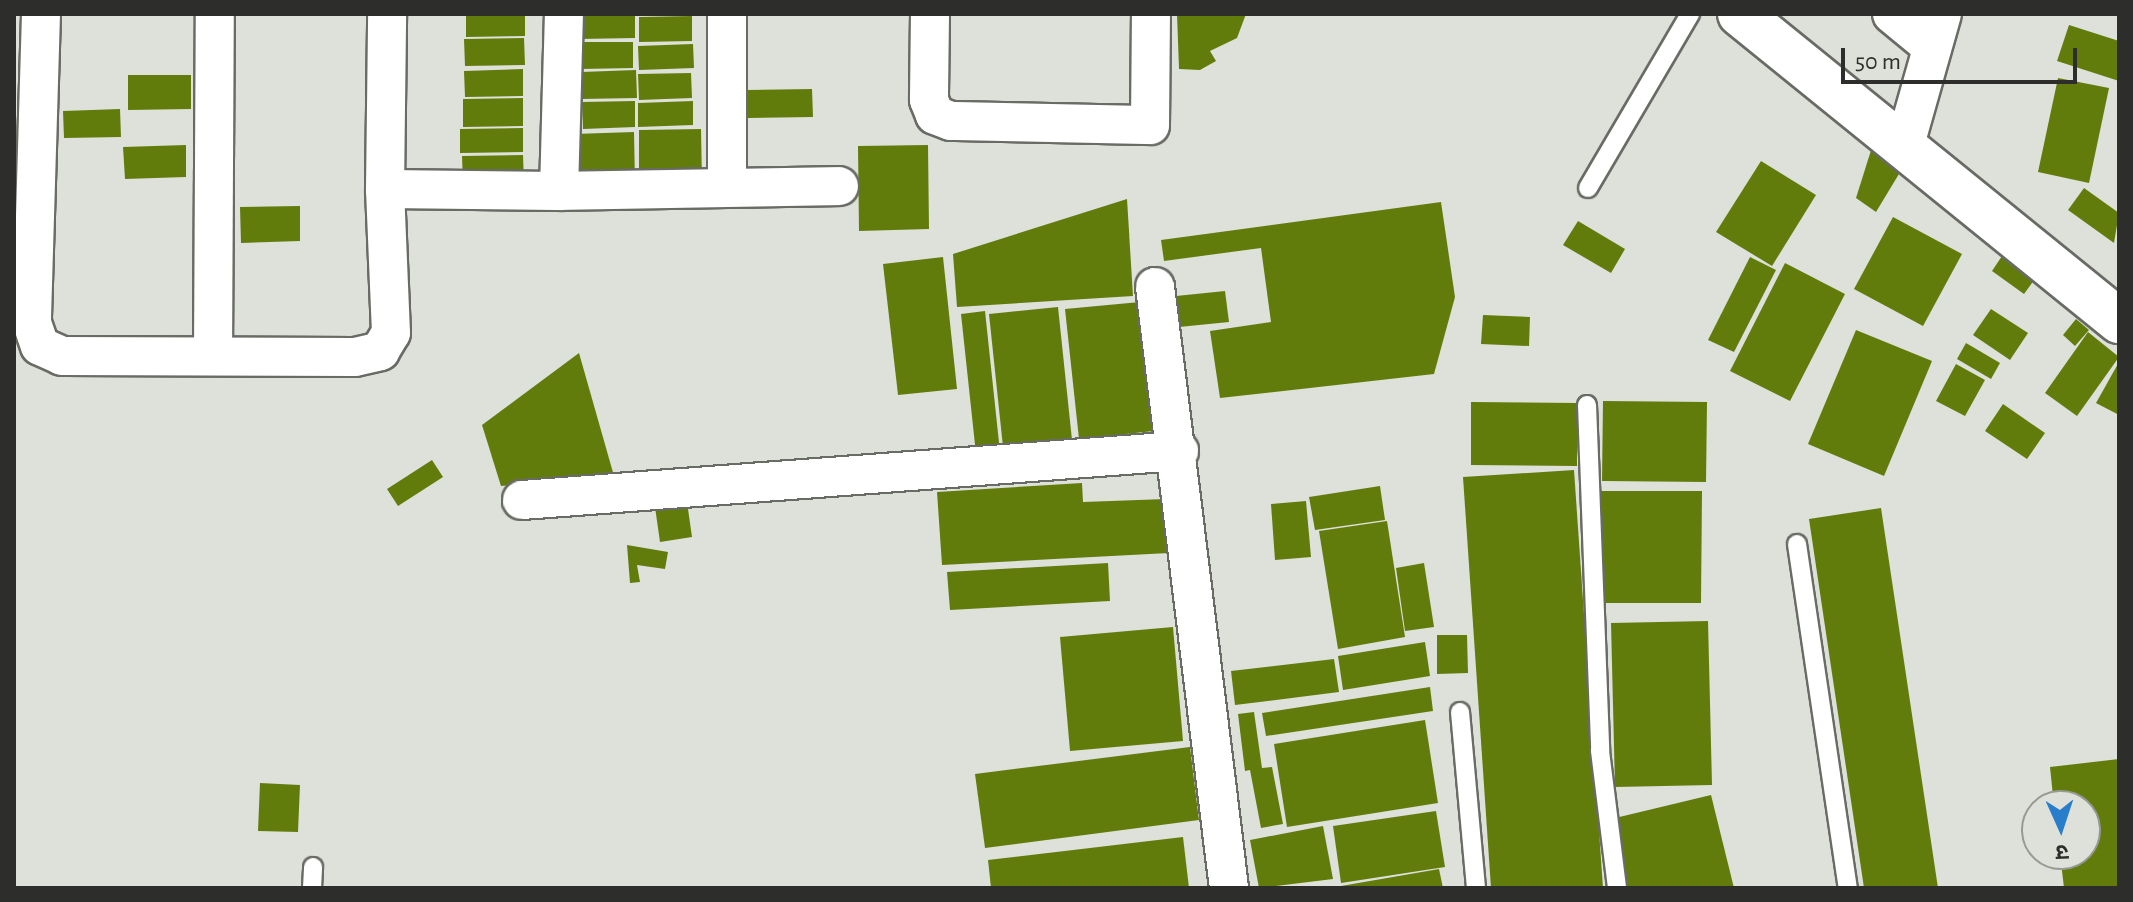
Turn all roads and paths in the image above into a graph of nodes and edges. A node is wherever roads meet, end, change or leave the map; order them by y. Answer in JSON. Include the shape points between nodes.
{"nodes":[{"id":1,"x":41,"y":14,"type":"edge"},
{"id":2,"x":215,"y":14,"type":"edge"},
{"id":3,"x":387,"y":14,"type":"edge"},
{"id":4,"x":564,"y":14,"type":"edge"},
{"id":5,"x":727,"y":14,"type":"edge"},
{"id":6,"x":930,"y":14,"type":"edge"},
{"id":7,"x":1151,"y":14,"type":"edge"},
{"id":8,"x":1690,"y":14,"type":"edge"},
{"id":9,"x":1740,"y":14,"type":"edge"},
{"id":10,"x":1892,"y":14,"type":"edge"},
{"id":11,"x":1937,"y":31,"type":"edge"},
{"id":12,"x":1904,"y":148,"type":"junction"},
{"id":13,"x":727,"y":186,"type":"junction"},
{"id":14,"x":839,"y":186,"type":"dead end"},
{"id":15,"x":1588,"y":188,"type":"dead end"},
{"id":16,"x":385,"y":189,"type":"junction"},
{"id":17,"x":559,"y":191,"type":"junction"},
{"id":18,"x":1155,"y":287,"type":"dead end"},
{"id":19,"x":2119,"y":321,"type":"edge"},
{"id":20,"x":27,"y":351,"type":"edge"},
{"id":21,"x":213,"y":355,"type":"junction"},
{"id":22,"x":1587,"y":405,"type":"dead end"},
{"id":23,"x":1179,"y":451,"type":"junction"},
{"id":24,"x":522,"y":500,"type":"dead end"},
{"id":25,"x":1797,"y":544,"type":"dead end"},
{"id":26,"x":1460,"y":712,"type":"dead end"},
{"id":27,"x":313,"y":867,"type":"dead end"},
{"id":28,"x":312,"y":888,"type":"edge"},
{"id":29,"x":1229,"y":888,"type":"edge"},
{"id":30,"x":1476,"y":888,"type":"edge"},
{"id":31,"x":1617,"y":888,"type":"edge"},
{"id":32,"x":1848,"y":888,"type":"edge"}],
"edges":[{"from":1,"to":20,"type":"street"},
{"from":2,"to":21,"type":"street"},
{"from":3,"to":16,"type":"street"},
{"from":4,"to":17,"type":"street"},
{"from":5,"to":13,"type":"street"},
{"from":6,"to":7,"type":"street","via":[[929,100],[935,115],[951,121],[1150,125]]},
{"from":8,"to":15,"type":"lane"},
{"from":9,"to":12,"type":"main road"},
{"from":10,"to":11,"type":"street"},
{"from":11,"to":12,"type":"street"},
{"from":12,"to":19,"type":"main road"},
{"from":13,"to":14,"type":"street"},
{"from":13,"to":17,"type":"street"},
{"from":16,"to":17,"type":"street"},
{"from":16,"to":21,"type":"street","via":[[391,333],[380,351],[355,357]]},
{"from":18,"to":23,"type":"street"},
{"from":20,"to":21,"type":"street","via":[[62,356]]},
{"from":22,"to":31,"type":"lane","via":[[1600,751]]},
{"from":23,"to":24,"type":"street"},
{"from":23,"to":29,"type":"street"},
{"from":25,"to":32,"type":"lane"},
{"from":26,"to":30,"type":"lane"},
{"from":27,"to":28,"type":"lane"}]}
